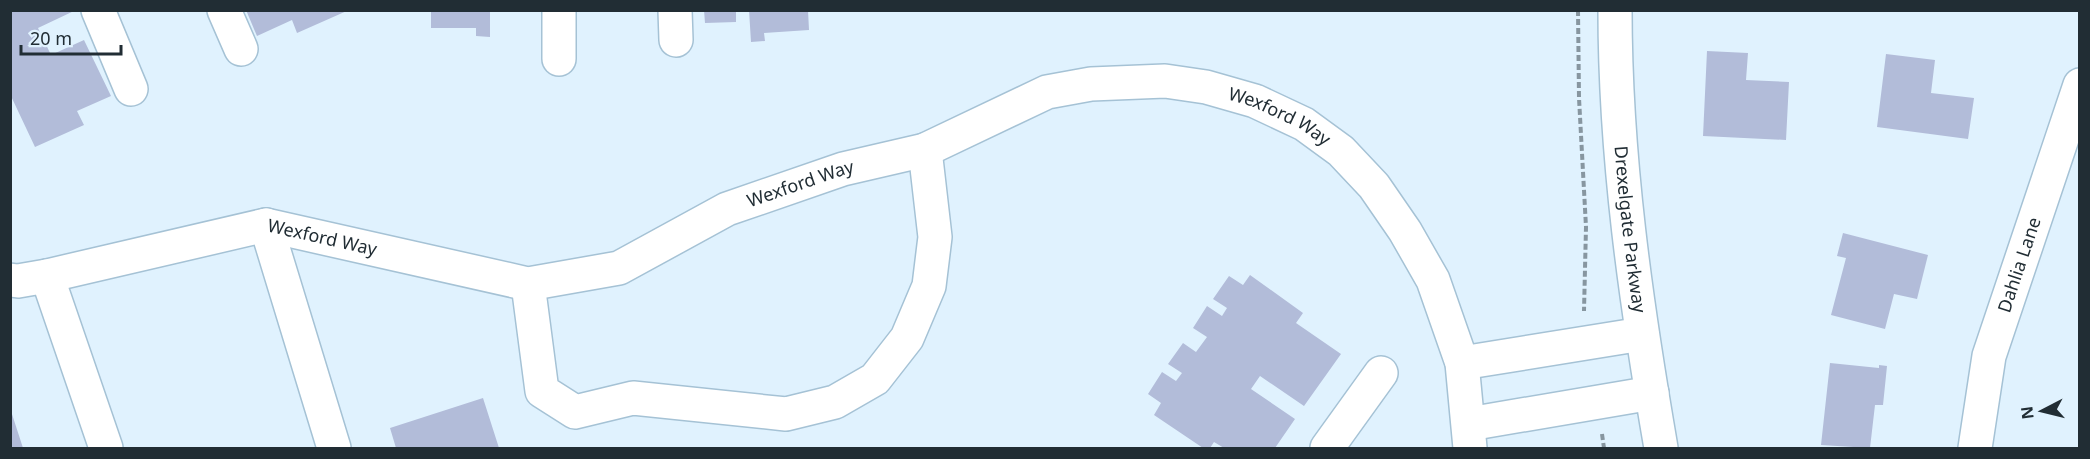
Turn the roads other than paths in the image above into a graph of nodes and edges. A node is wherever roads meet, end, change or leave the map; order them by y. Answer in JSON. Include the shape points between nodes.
{"nodes":[{"id":1,"x":98,"y":10,"type":"edge"},
{"id":2,"x":224,"y":10,"type":"edge"},
{"id":3,"x":559,"y":10,"type":"edge"},
{"id":4,"x":1615,"y":10,"type":"edge"},
{"id":5,"x":241,"y":49,"type":"dead end"},
{"id":6,"x":560,"y":59,"type":"dead end"},
{"id":7,"x":2079,"y":85,"type":"edge"},
{"id":8,"x":131,"y":89,"type":"dead end"},
{"id":9,"x":925,"y":150,"type":"junction"},
{"id":10,"x":266,"y":225,"type":"junction"},
{"id":11,"x":47,"y":276,"type":"junction"},
{"id":12,"x":10,"y":280,"type":"edge"},
{"id":13,"x":528,"y":284,"type":"junction"},
{"id":14,"x":1642,"y":334,"type":"junction"},
{"id":15,"x":1462,"y":363,"type":"junction"},
{"id":16,"x":1381,"y":373,"type":"dead end"},
{"id":17,"x":1652,"y":393,"type":"junction"},
{"id":18,"x":1470,"y":436,"type":"edge"},
{"id":19,"x":106,"y":448,"type":"edge"},
{"id":20,"x":334,"y":448,"type":"edge"},
{"id":21,"x":1327,"y":448,"type":"edge"},
{"id":22,"x":1661,"y":448,"type":"edge"},
{"id":23,"x":1975,"y":448,"type":"edge"}],
"edges":[{"from":1,"to":8,"type":"street"},
{"from":2,"to":5,"type":"street"},
{"from":3,"to":6,"type":"street"},
{"from":4,"to":14,"type":"street","name":"Drexelgate Parkway","via":[[1625,205]]},
{"from":7,"to":23,"type":"street","name":"Dahlia Lane","via":[[1989,356]]},
{"from":9,"to":13,"type":"street","name":"Wexford Way","via":[[843,169],[727,209],[620,268]]},
{"from":9,"to":13,"type":"street","via":[[935,237],[929,286],[907,338],[874,379],[835,402],[786,414],[633,398],[575,412],[542,391]]},
{"from":9,"to":15,"type":"street","name":"Wexford Way","via":[[1047,92],[1091,84],[1165,81],[1256,101],[1304,124],[1341,151],[1374,186],[1432,280]]},
{"from":10,"to":11,"type":"street","name":"Wexford Way"},
{"from":10,"to":13,"type":"street","name":"Wexford Way"},
{"from":10,"to":20,"type":"street"},
{"from":11,"to":12,"type":"street","name":"Wexford Way"},
{"from":11,"to":19,"type":"street"},
{"from":14,"to":15,"type":"street"},
{"from":14,"to":17,"type":"street","name":"Drexelgate Parkway"},
{"from":15,"to":18,"type":"street","name":"Wexford Way"},
{"from":16,"to":21,"type":"street"},
{"from":17,"to":18,"type":"street","name":"Wexford Way"},
{"from":17,"to":22,"type":"street","name":"Drexelgate Parkway"}]}
